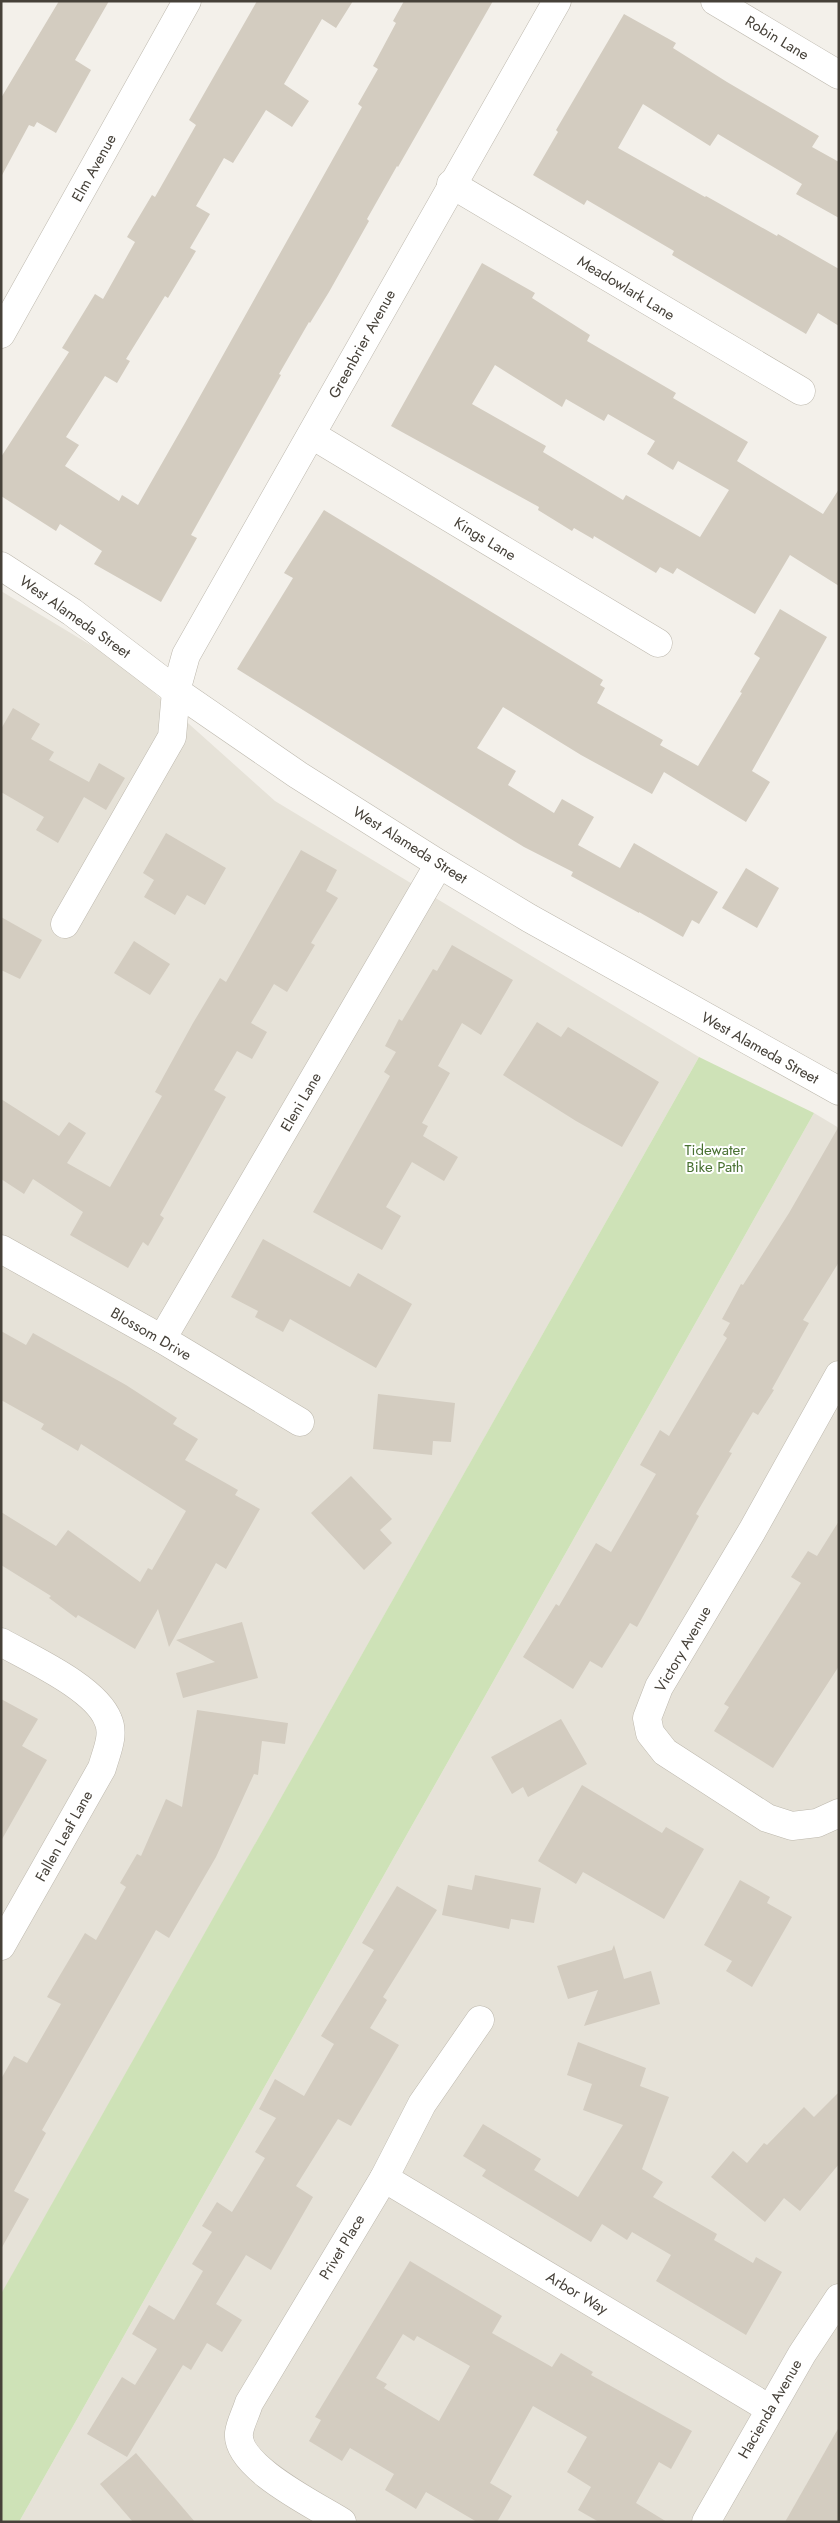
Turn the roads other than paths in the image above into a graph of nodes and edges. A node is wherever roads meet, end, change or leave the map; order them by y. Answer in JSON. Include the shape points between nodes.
{"nodes":[{"id":1,"x":187,"y":1,"type":"edge"},
{"id":2,"x":557,"y":1,"type":"edge"},
{"id":3,"x":715,"y":1,"type":"edge"},
{"id":4,"x":839,"y":75,"type":"edge"},
{"id":5,"x":451,"y":184,"type":"junction"},
{"id":6,"x":1,"y":334,"type":"edge"},
{"id":7,"x":801,"y":392,"type":"dead end"},
{"id":8,"x":312,"y":435,"type":"junction"},
{"id":9,"x":1,"y":566,"type":"edge"},
{"id":10,"x":658,"y":643,"type":"dead end"},
{"id":11,"x":176,"y":691,"type":"junction"},
{"id":12,"x":439,"y":864,"type":"junction"},
{"id":13,"x":65,"y":924,"type":"dead end"},
{"id":14,"x":839,"y":1091,"type":"edge"},
{"id":15,"x":1,"y":1249,"type":"edge"},
{"id":16,"x":162,"y":1339,"type":"junction"},
{"id":17,"x":839,"y":1375,"type":"edge"},
{"id":18,"x":300,"y":1422,"type":"dead end"},
{"id":19,"x":1,"y":1642,"type":"edge"},
{"id":20,"x":839,"y":1813,"type":"edge"},
{"id":21,"x":1,"y":1946,"type":"edge"},
{"id":22,"x":480,"y":2020,"type":"dead end"},
{"id":23,"x":384,"y":2178,"type":"junction"},
{"id":24,"x":839,"y":2298,"type":"edge"},
{"id":25,"x":770,"y":2409,"type":"junction"},
{"id":26,"x":342,"y":2522,"type":"edge"},
{"id":27,"x":706,"y":2522,"type":"edge"}],
"edges":[{"from":1,"to":6,"type":"street","name":"Elm Avenue"},
{"from":2,"to":5,"type":"street","name":"Greenbrier Avenue"},
{"from":3,"to":4,"type":"street","name":"Robin Lane"},
{"from":5,"to":7,"type":"street","name":"Meadowlark Lane"},
{"from":5,"to":8,"type":"street","name":"Greenbrier Avenue"},
{"from":8,"to":10,"type":"street","name":"Kings Lane"},
{"from":8,"to":11,"type":"street","name":"Greenbrier Avenue","via":[[186,655]]},
{"from":9,"to":11,"type":"street","name":"West Alameda Street","via":[[72,612]]},
{"from":11,"to":12,"type":"street","name":"West Alameda Street","via":[[298,775]]},
{"from":11,"to":13,"type":"street","name":"Greenbrier Avenue","via":[[172,737]]},
{"from":12,"to":14,"type":"street","name":"West Alameda Street","via":[[529,918]]},
{"from":12,"to":16,"type":"street","name":"Eleni Lane"},
{"from":15,"to":16,"type":"street","name":"Blossom Drive"},
{"from":16,"to":18,"type":"street","name":"Blossom Drive"},
{"from":17,"to":20,"type":"street","name":"Victory Avenue","via":[[752,1532],[659,1686],[647,1718],[650,1733],[665,1752],[767,1818],[792,1826],[817,1822]]},
{"from":19,"to":21,"type":"street","name":"Fallen Leaf Lane","via":[[72,1681],[101,1707],[109,1720],[111,1737],[102,1768]]},
{"from":22,"to":23,"type":"street","name":"Privet Place","via":[[422,2104]]},
{"from":23,"to":25,"type":"street","name":"Arbor Way"},
{"from":23,"to":26,"type":"street","name":"Privet Place","via":[[249,2404],[239,2434],[241,2448],[267,2476]]},
{"from":24,"to":25,"type":"street","name":"Hacienda Avenue"},
{"from":25,"to":27,"type":"street","name":"Hacienda Avenue"}]}
